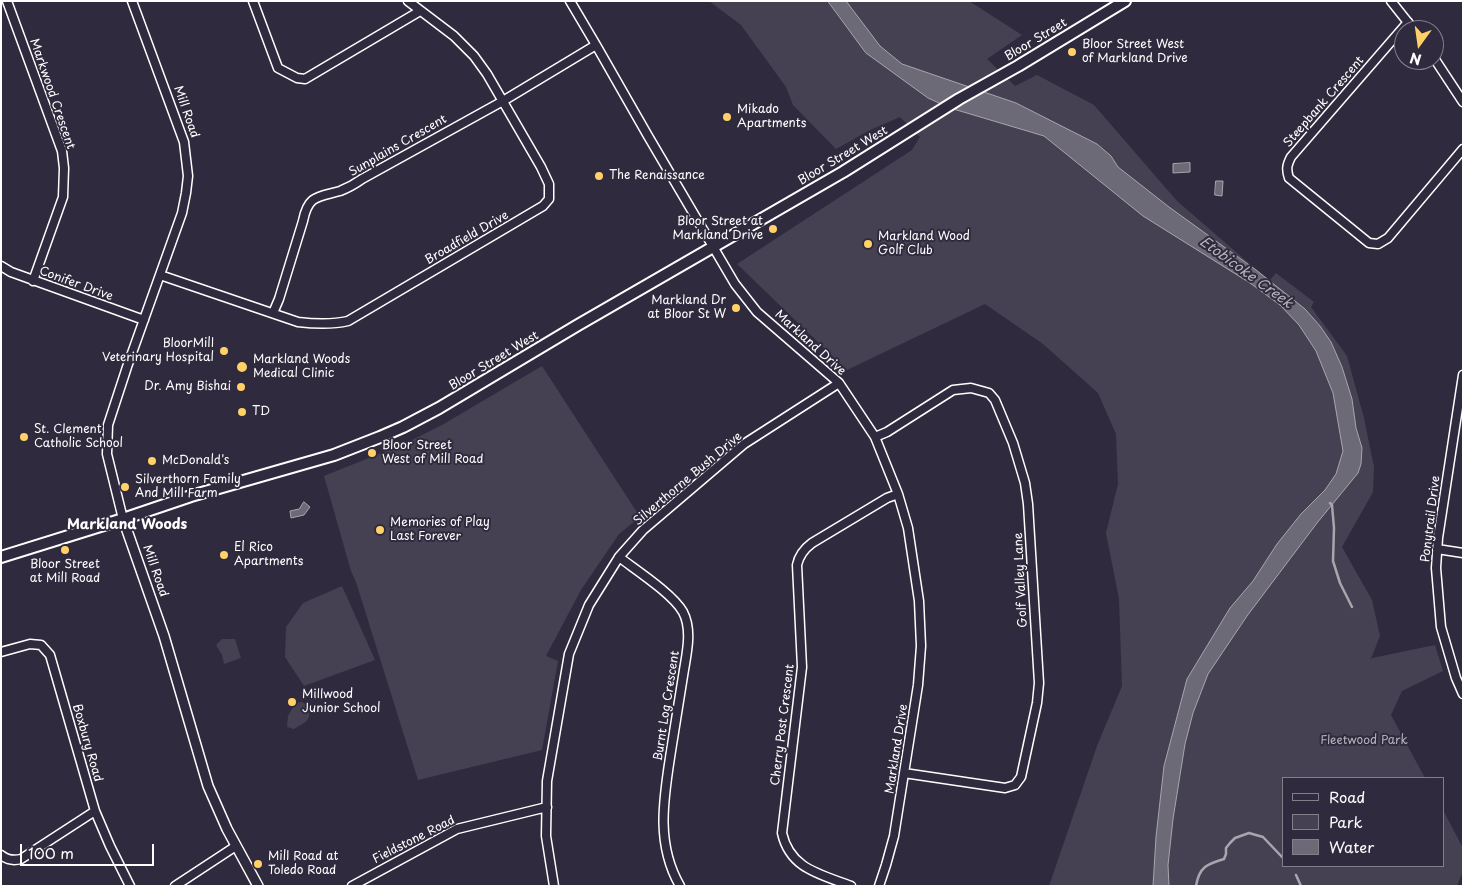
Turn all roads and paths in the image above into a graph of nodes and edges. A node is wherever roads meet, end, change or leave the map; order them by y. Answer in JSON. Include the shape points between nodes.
{"nodes":[{"id":1,"x":7,"y":1,"type":"edge"},
{"id":2,"x":132,"y":1,"type":"edge"},
{"id":3,"x":253,"y":1,"type":"edge"},
{"id":4,"x":408,"y":1,"type":"edge"},
{"id":5,"x":570,"y":1,"type":"edge"},
{"id":6,"x":1125,"y":1,"type":"edge"},
{"id":7,"x":1392,"y":1,"type":"edge"},
{"id":8,"x":420,"y":11,"type":"junction"},
{"id":9,"x":1406,"y":20,"type":"edge"},
{"id":10,"x":1394,"y":38,"type":"edge"},
{"id":11,"x":596,"y":45,"type":"junction"},
{"id":12,"x":1442,"y":70,"type":"edge"},
{"id":13,"x":959,"y":99,"type":"joint"},
{"id":14,"x":503,"y":101,"type":"junction"},
{"id":15,"x":1463,"y":102,"type":"edge"},
{"id":16,"x":1463,"y":149,"type":"edge"},
{"id":17,"x":714,"y":247,"type":"junction"},
{"id":18,"x":1,"y":266,"type":"edge"},
{"id":19,"x":160,"y":275,"type":"junction"},
{"id":20,"x":33,"y":280,"type":"junction"},
{"id":21,"x":273,"y":313,"type":"junction"},
{"id":22,"x":144,"y":320,"type":"junction"},
{"id":23,"x":1463,"y":375,"type":"edge"},
{"id":24,"x":838,"y":383,"type":"junction"},
{"id":25,"x":875,"y":438,"type":"junction"},
{"id":26,"x":898,"y":494,"type":"junction"},
{"id":27,"x":123,"y":519,"type":"junction"},
{"id":28,"x":1437,"y":549,"type":"junction"},
{"id":29,"x":1463,"y":553,"type":"edge"},
{"id":30,"x":1,"y":556,"type":"edge"},
{"id":31,"x":619,"y":557,"type":"junction"},
{"id":32,"x":1,"y":652,"type":"edge"},
{"id":33,"x":1463,"y":694,"type":"edge"},
{"id":34,"x":904,"y":773,"type":"junction"},
{"id":35,"x":547,"y":808,"type":"junction"},
{"id":36,"x":95,"y":811,"type":"junction"},
{"id":37,"x":236,"y":846,"type":"junction"},
{"id":38,"x":1,"y":855,"type":"edge"},
{"id":39,"x":130,"y":886,"type":"edge"},
{"id":40,"x":175,"y":886,"type":"edge"},
{"id":41,"x":258,"y":886,"type":"edge"},
{"id":42,"x":352,"y":886,"type":"edge"},
{"id":43,"x":554,"y":886,"type":"edge"},
{"id":44,"x":680,"y":886,"type":"edge"},
{"id":45,"x":851,"y":886,"type":"edge"},
{"id":46,"x":879,"y":886,"type":"edge"}],
"edges":[{"from":1,"to":20,"type":"street","name":"Markwood Crescent","via":[[62,151],[64,168],[63,197]]},
{"from":2,"to":19,"type":"street","name":"Mill Road","via":[[187,157],[185,200]]},
{"from":3,"to":8,"type":"street","via":[[278,68],[305,79]]},
{"from":4,"to":8,"type":"street","name":"Broadfield Drive"},
{"from":5,"to":11,"type":"street","name":"Markland Drive"},
{"from":6,"to":13,"type":"main road","name":"Bloor Street"},
{"from":7,"to":9,"type":"street"},
{"from":8,"to":14,"type":"street","name":"Broadfield Drive","via":[[454,36],[474,56]]},
{"from":10,"to":16,"type":"street","name":"Steepbank Crescent","via":[[1291,157],[1286,170],[1289,178],[1369,243],[1378,244],[1388,238]]},
{"from":11,"to":14,"type":"street","name":"Sunplains Crescent"},
{"from":11,"to":17,"type":"street","name":"Markland Drive"},
{"from":12,"to":15,"type":"street"},
{"from":13,"to":17,"type":"main road","name":"Bloor Street West"},
{"from":14,"to":21,"type":"street","name":"Sunplains Crescent","via":[[353,185],[317,197],[310,203],[305,210]]},
{"from":14,"to":21,"type":"street","name":"Broadfield Drive","via":[[549,184],[549,198],[543,206],[348,321],[313,324]]},
{"from":17,"to":24,"type":"street","name":"Markland Drive","via":[[750,304]]},
{"from":17,"to":27,"type":"main road","name":"Bloor Street West","via":[[388,434],[334,455]]},
{"from":18,"to":20,"type":"street","name":"Conifer Drive"},
{"from":19,"to":21,"type":"street","name":"Broadfield Drive"},
{"from":19,"to":22,"type":"street","name":"Mill Road"},
{"from":20,"to":22,"type":"street","name":"Conifer Drive"},
{"from":22,"to":27,"type":"street","name":"Mill Road","via":[[108,425],[107,454]]},
{"from":23,"to":28,"type":"street","name":"Ponytrail Drive"},
{"from":24,"to":25,"type":"street","name":"Markland Drive"},
{"from":24,"to":31,"type":"street","name":"Silverthorne Bush Drive","via":[[744,444],[643,530]]},
{"from":25,"to":26,"type":"street","name":"Markland Drive"},
{"from":25,"to":34,"type":"street","name":"Golf Valley Lane","via":[[953,390],[972,388],[989,393],[996,400],[1013,443],[1028,504],[1039,683],[1021,777],[1015,785],[1005,788]]},
{"from":26,"to":34,"type":"street","name":"Markland Drive","via":[[908,528],[919,602],[921,646]]},
{"from":26,"to":45,"type":"street","name":"Cherry Post Crescent","via":[[812,543],[804,550],[797,565],[802,667],[782,833],[789,852],[801,865]]},
{"from":27,"to":30,"type":"main road","name":"Bloor Street West"},
{"from":27,"to":37,"type":"street","name":"Mill Road","via":[[164,636],[208,786]]},
{"from":28,"to":29,"type":"street"},
{"from":28,"to":33,"type":"street","name":"Ponytrail Drive","via":[[1441,627]]},
{"from":31,"to":35,"type":"street","name":"Silverthorne Bush Drive","via":[[588,605],[569,654],[547,781]]},
{"from":31,"to":44,"type":"street","name":"Burnt Log Crescent","via":[[670,596],[684,613],[688,628],[663,828],[668,858]]},
{"from":32,"to":36,"type":"street","name":"Boxbury Road","via":[[30,644],[41,645],[50,655]]},
{"from":34,"to":46,"type":"street","name":"Markland Drive","via":[[894,836]]},
{"from":35,"to":42,"type":"street","name":"Fieldstone Road","via":[[457,829]]},
{"from":35,"to":43,"type":"street","name":"Silverthorne Bush Drive","via":[[546,836]]},
{"from":36,"to":38,"type":"street","via":[[21,859],[8,859]]},
{"from":36,"to":39,"type":"street","name":"Boxbury Road"},
{"from":37,"to":40,"type":"street"},
{"from":37,"to":41,"type":"street","name":"Mill Road"}]}
